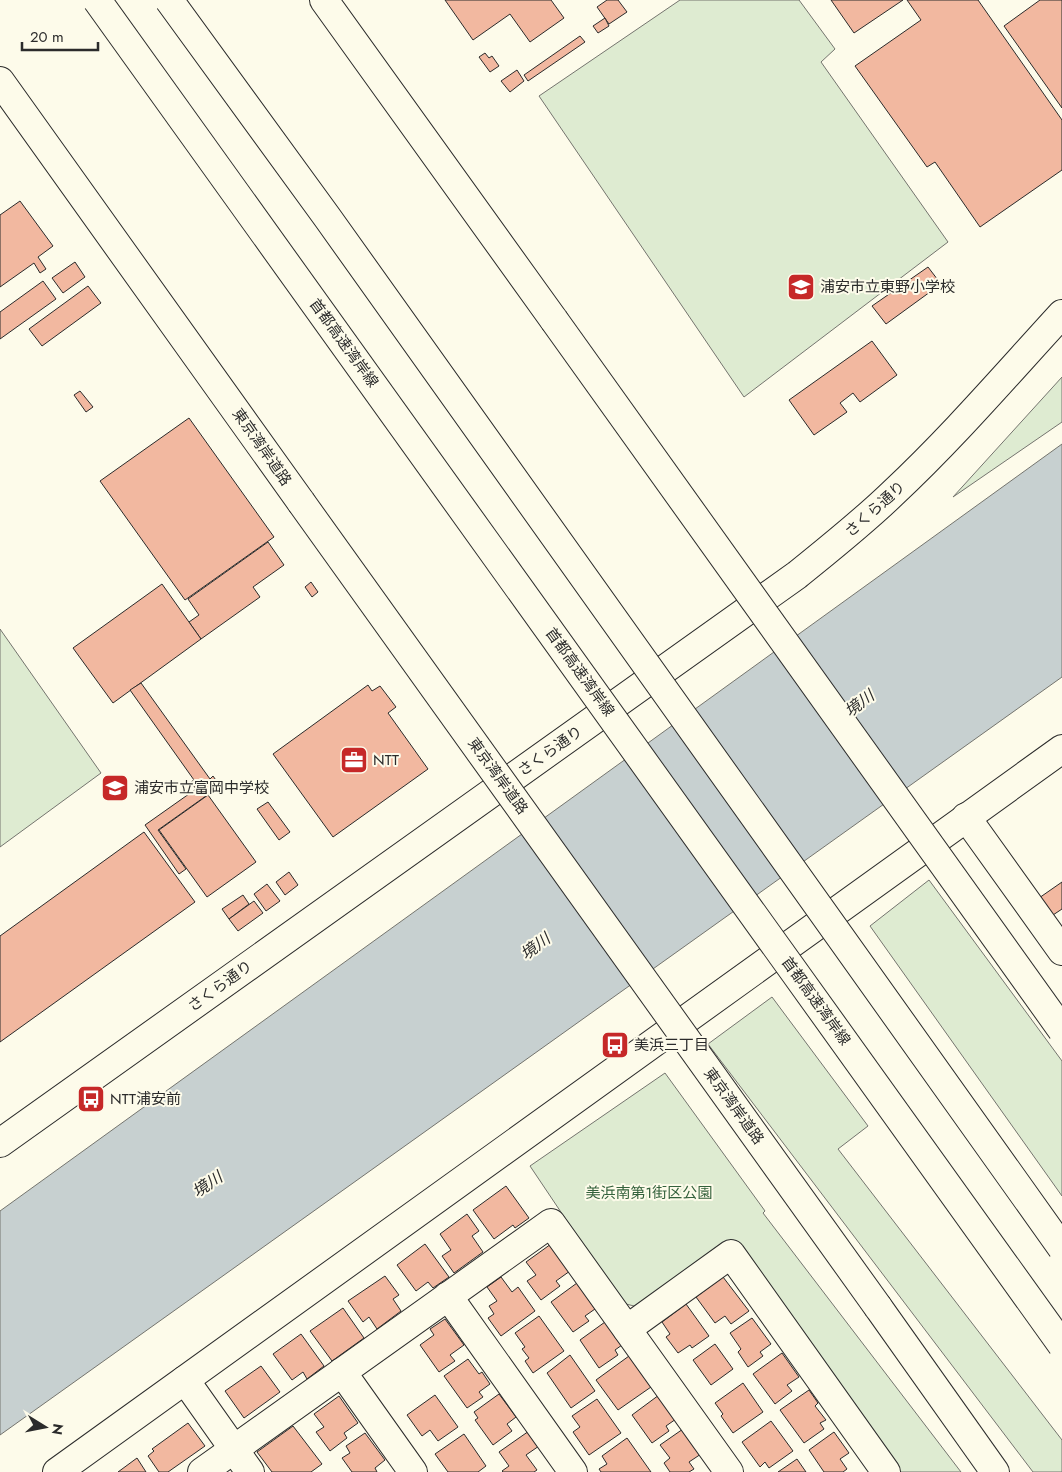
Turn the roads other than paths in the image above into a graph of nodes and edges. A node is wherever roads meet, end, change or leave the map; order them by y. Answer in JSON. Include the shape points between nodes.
{"nodes":[{"id":1,"x":97,"y":0,"type":"edge"},
{"id":2,"x":169,"y":0,"type":"edge"},
{"id":3,"x":324,"y":0,"type":"edge"},
{"id":4,"x":0,"y":81,"type":"edge"},
{"id":5,"x":1062,"y":314,"type":"edge"},
{"id":6,"x":1062,"y":749,"type":"edge"},
{"id":7,"x":966,"y":817,"type":"junction"},
{"id":8,"x":1062,"y":951,"type":"edge"},
{"id":9,"x":1062,"y":1030,"type":"edge"},
{"id":10,"x":0,"y":1143,"type":"edge"},
{"id":11,"x":1062,"y":1248,"type":"edge"},
{"id":12,"x":448,"y":1296,"type":"junction"},
{"id":13,"x":627,"y":1329,"type":"junction"},
{"id":14,"x":1062,"y":1345,"type":"edge"},
{"id":15,"x":342,"y":1372,"type":"junction"},
{"id":16,"x":185,"y":1380,"type":"junction"},
{"id":17,"x":234,"y":1449,"type":"junction"},
{"id":18,"x":57,"y":1472,"type":"edge"},
{"id":19,"x":202,"y":1472,"type":"edge"},
{"id":20,"x":250,"y":1472,"type":"edge"},
{"id":21,"x":413,"y":1472,"type":"edge"},
{"id":22,"x":573,"y":1472,"type":"edge"},
{"id":23,"x":729,"y":1472,"type":"edge"},
{"id":24,"x":886,"y":1472,"type":"edge"},
{"id":25,"x":995,"y":1472,"type":"edge"}],
"edges":[{"from":1,"to":14,"type":"main road","name":"首都高速湾岸線","bridge":true},
{"from":2,"to":11,"type":"main road","bridge":true},
{"from":3,"to":9,"type":"main road","bridge":true},
{"from":4,"to":25,"type":"main road","name":"東京湾岸道路","bridge":true},
{"from":5,"to":10,"type":"main road","name":"さくら通り","via":[[944,443],[841,540],[797,575]]},
{"from":6,"to":7,"type":"main road"},
{"from":7,"to":8,"type":"main road"},
{"from":7,"to":16,"type":"main road"},
{"from":12,"to":13,"type":"main road","via":[[551,1223]]},
{"from":12,"to":15,"type":"main road"},
{"from":12,"to":22,"type":"main road"},
{"from":13,"to":23,"type":"main road"},
{"from":13,"to":24,"type":"main road","via":[[731,1254]]},
{"from":15,"to":17,"type":"main road"},
{"from":15,"to":21,"type":"main road"},
{"from":16,"to":17,"type":"main road"},
{"from":16,"to":18,"type":"main road"},
{"from":17,"to":19,"type":"main road"},
{"from":17,"to":20,"type":"main road"}]}
